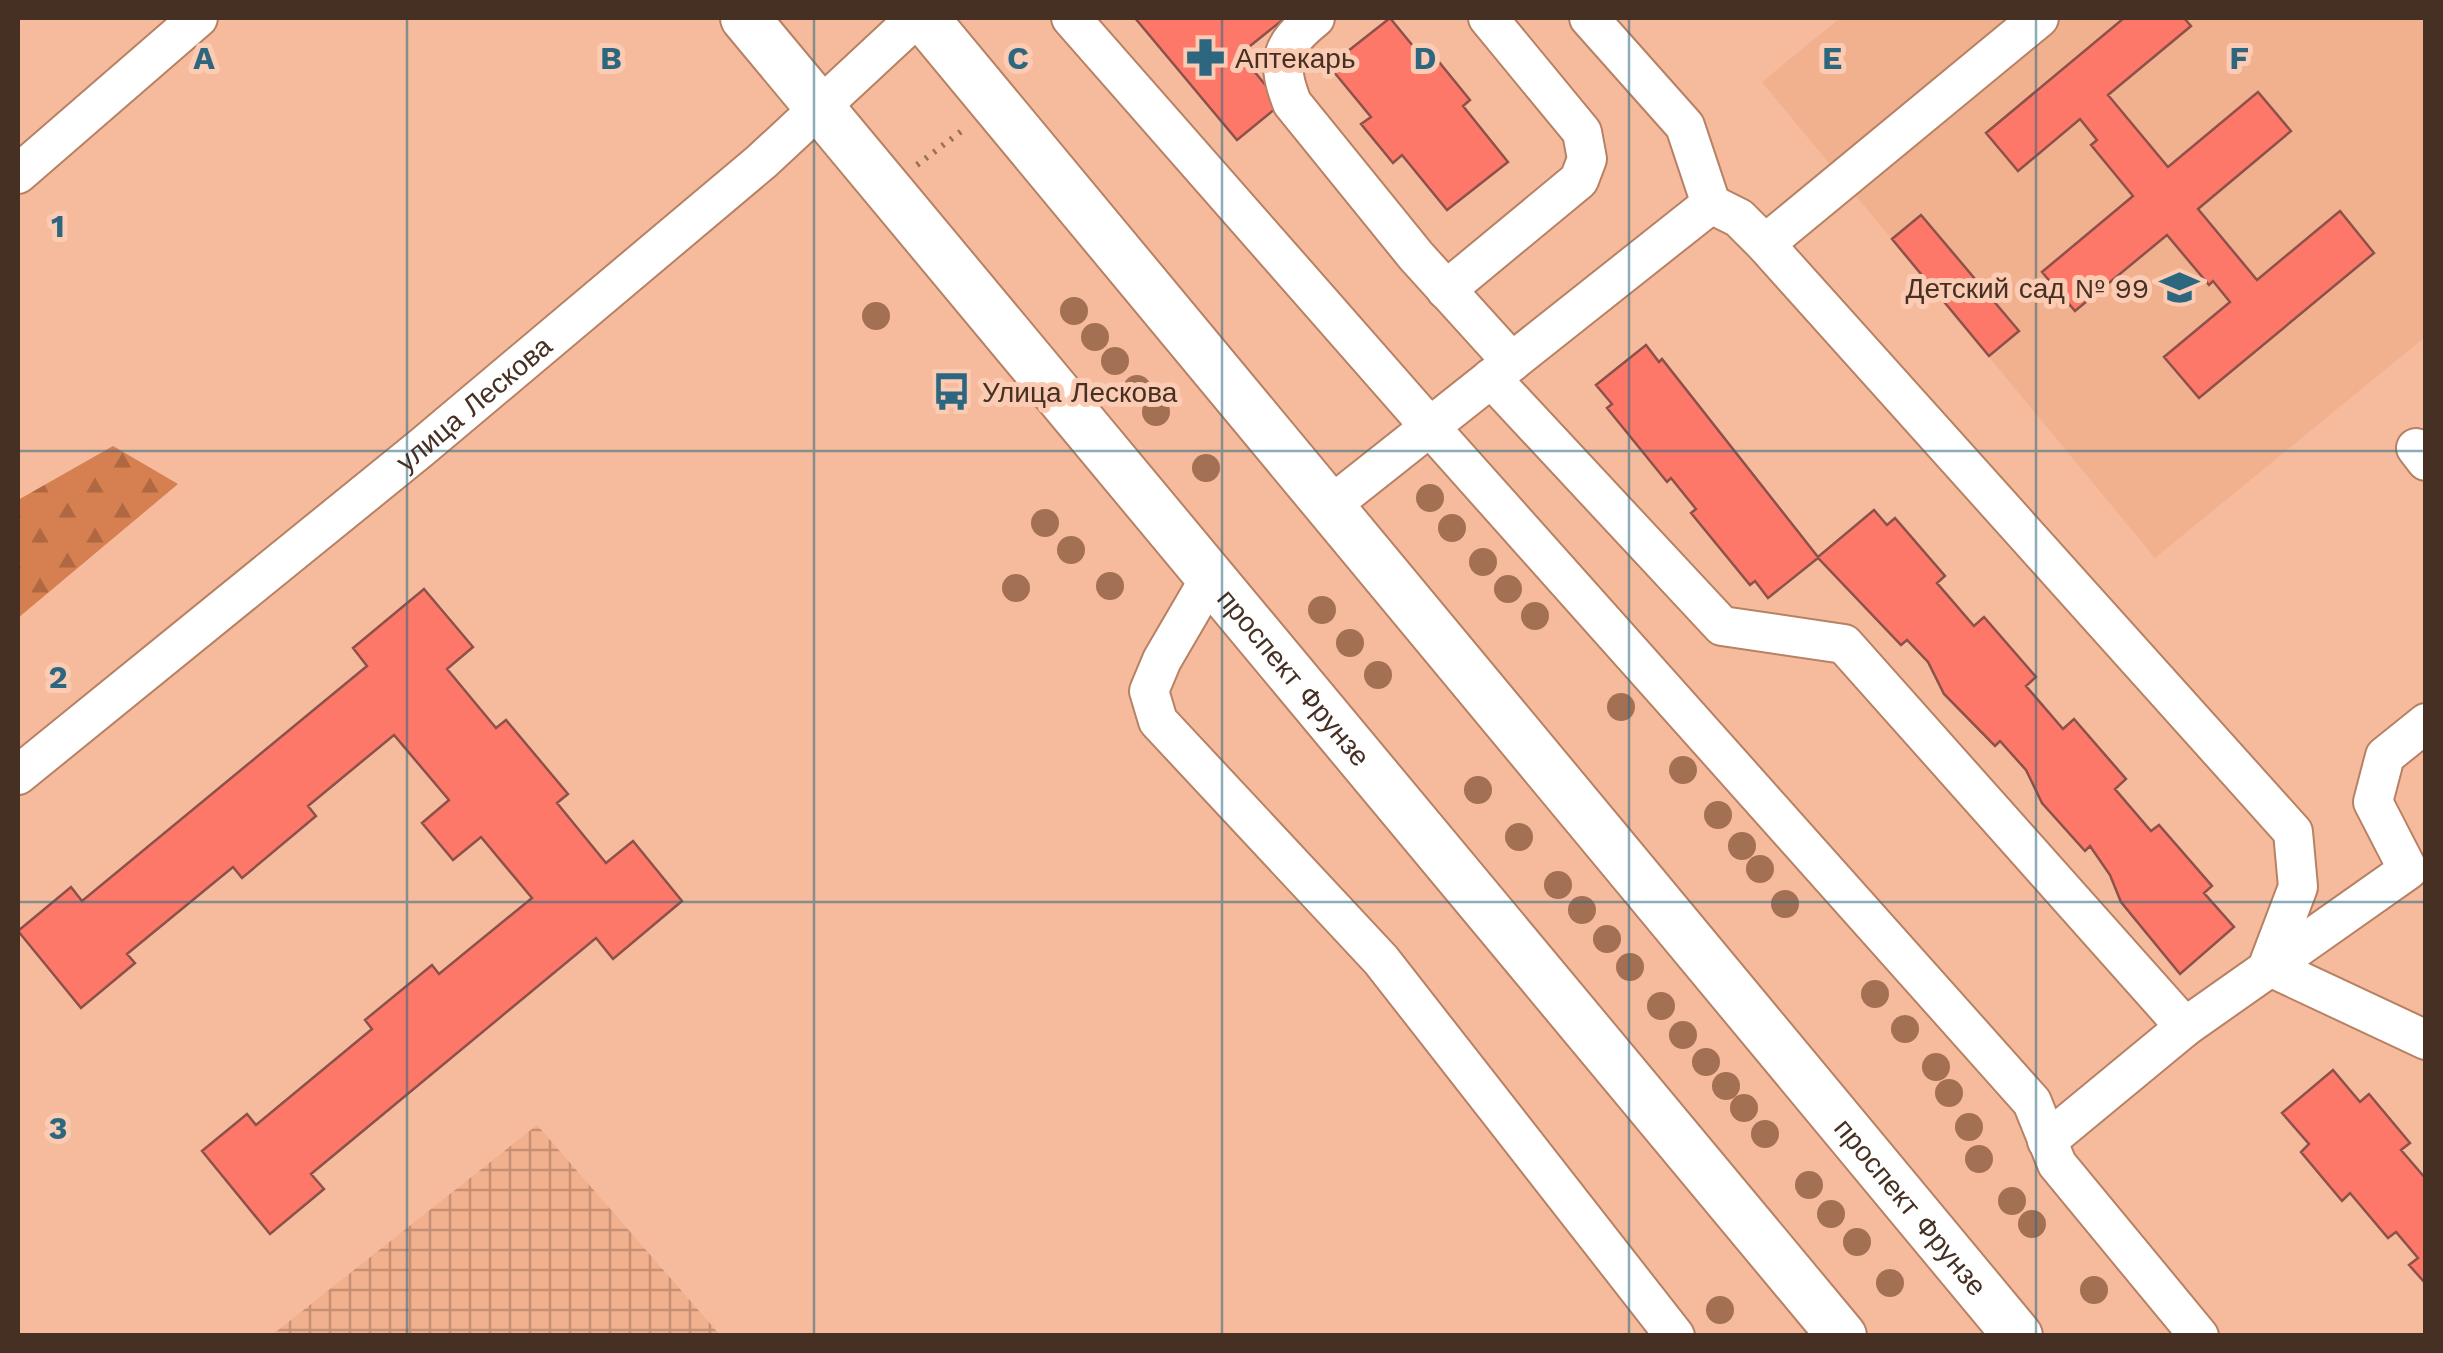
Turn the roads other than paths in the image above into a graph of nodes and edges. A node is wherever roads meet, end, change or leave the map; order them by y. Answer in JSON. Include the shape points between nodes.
{"nodes":[{"id":1,"x":198,"y":18,"type":"edge"},
{"id":2,"x":745,"y":18,"type":"edge"},
{"id":3,"x":920,"y":18,"type":"edge"},
{"id":4,"x":1071,"y":18,"type":"edge"},
{"id":5,"x":1315,"y":18,"type":"edge"},
{"id":6,"x":1488,"y":18,"type":"edge"},
{"id":7,"x":1589,"y":18,"type":"edge"},
{"id":8,"x":2039,"y":18,"type":"edge"},
{"id":9,"x":821,"y":106,"type":"junction"},
{"id":10,"x":18,"y":174,"type":"edge"},
{"id":11,"x":1711,"y":204,"type":"junction"},
{"id":12,"x":1765,"y":244,"type":"junction"},
{"id":13,"x":1446,"y":290,"type":"junction"},
{"id":14,"x":1502,"y":370,"type":"junction"},
{"id":15,"x":1430,"y":428,"type":"junction"},
{"id":16,"x":1330,"y":506,"type":"junction"},
{"id":17,"x":1211,"y":576,"type":"junction"},
{"id":18,"x":2426,"y":723,"type":"edge"},
{"id":19,"x":18,"y":775,"type":"edge"},
{"id":20,"x":2416,"y":872,"type":"edge"},
{"id":21,"x":2268,"y":966,"type":"junction"},
{"id":22,"x":2185,"y":1027,"type":"junction"},
{"id":23,"x":2426,"y":1040,"type":"edge"},
{"id":24,"x":2048,"y":1141,"type":"junction"},
{"id":25,"x":1675,"y":1336,"type":"edge"},
{"id":26,"x":1842,"y":1336,"type":"edge"},
{"id":27,"x":2018,"y":1336,"type":"edge"},
{"id":28,"x":2199,"y":1336,"type":"edge"}],
"edges":[{"from":1,"to":10,"type":"street"},
{"from":2,"to":9,"type":"main road","name":"проспект Фрунзе"},
{"from":3,"to":9,"type":"street","name":"улица Лескова"},
{"from":3,"to":16,"type":"main road","name":"проспект Фрунзе"},
{"from":4,"to":15,"type":"street"},
{"from":5,"to":13,"type":"street","via":[[1285,47],[1281,74],[1292,103]]},
{"from":6,"to":13,"type":"street","via":[[1582,132],[1587,159],[1579,180]]},
{"from":7,"to":11,"type":"street","via":[[1685,126]]},
{"from":8,"to":12,"type":"street"},
{"from":9,"to":17,"type":"main road","name":"проспект Фрунзе"},
{"from":9,"to":19,"type":"street","name":"улица Лескова","via":[[421,448]]},
{"from":11,"to":12,"type":"street","via":[[1740,218]]},
{"from":11,"to":14,"type":"street"},
{"from":12,"to":21,"type":"street","via":[[2293,832],[2298,888]]},
{"from":13,"to":14,"type":"street"},
{"from":14,"to":15,"type":"street"},
{"from":14,"to":22,"type":"street","via":[[1722,626],[1844,644]]},
{"from":15,"to":16,"type":"street"},
{"from":15,"to":24,"type":"street","via":[[2032,1102]]},
{"from":16,"to":27,"type":"main road","name":"проспект Фрунзе"},
{"from":17,"to":25,"type":"street","via":[[1149,692],[1158,721],[1382,960]]},
{"from":17,"to":26,"type":"main road","name":"проспект Фрунзе"},
{"from":18,"to":20,"type":"street","via":[[2385,756],[2373,802]]},
{"from":20,"to":21,"type":"street"},
{"from":21,"to":22,"type":"street"},
{"from":21,"to":23,"type":"street"},
{"from":22,"to":24,"type":"street"},
{"from":24,"to":28,"type":"street","via":[[2057,1164]]}]}
